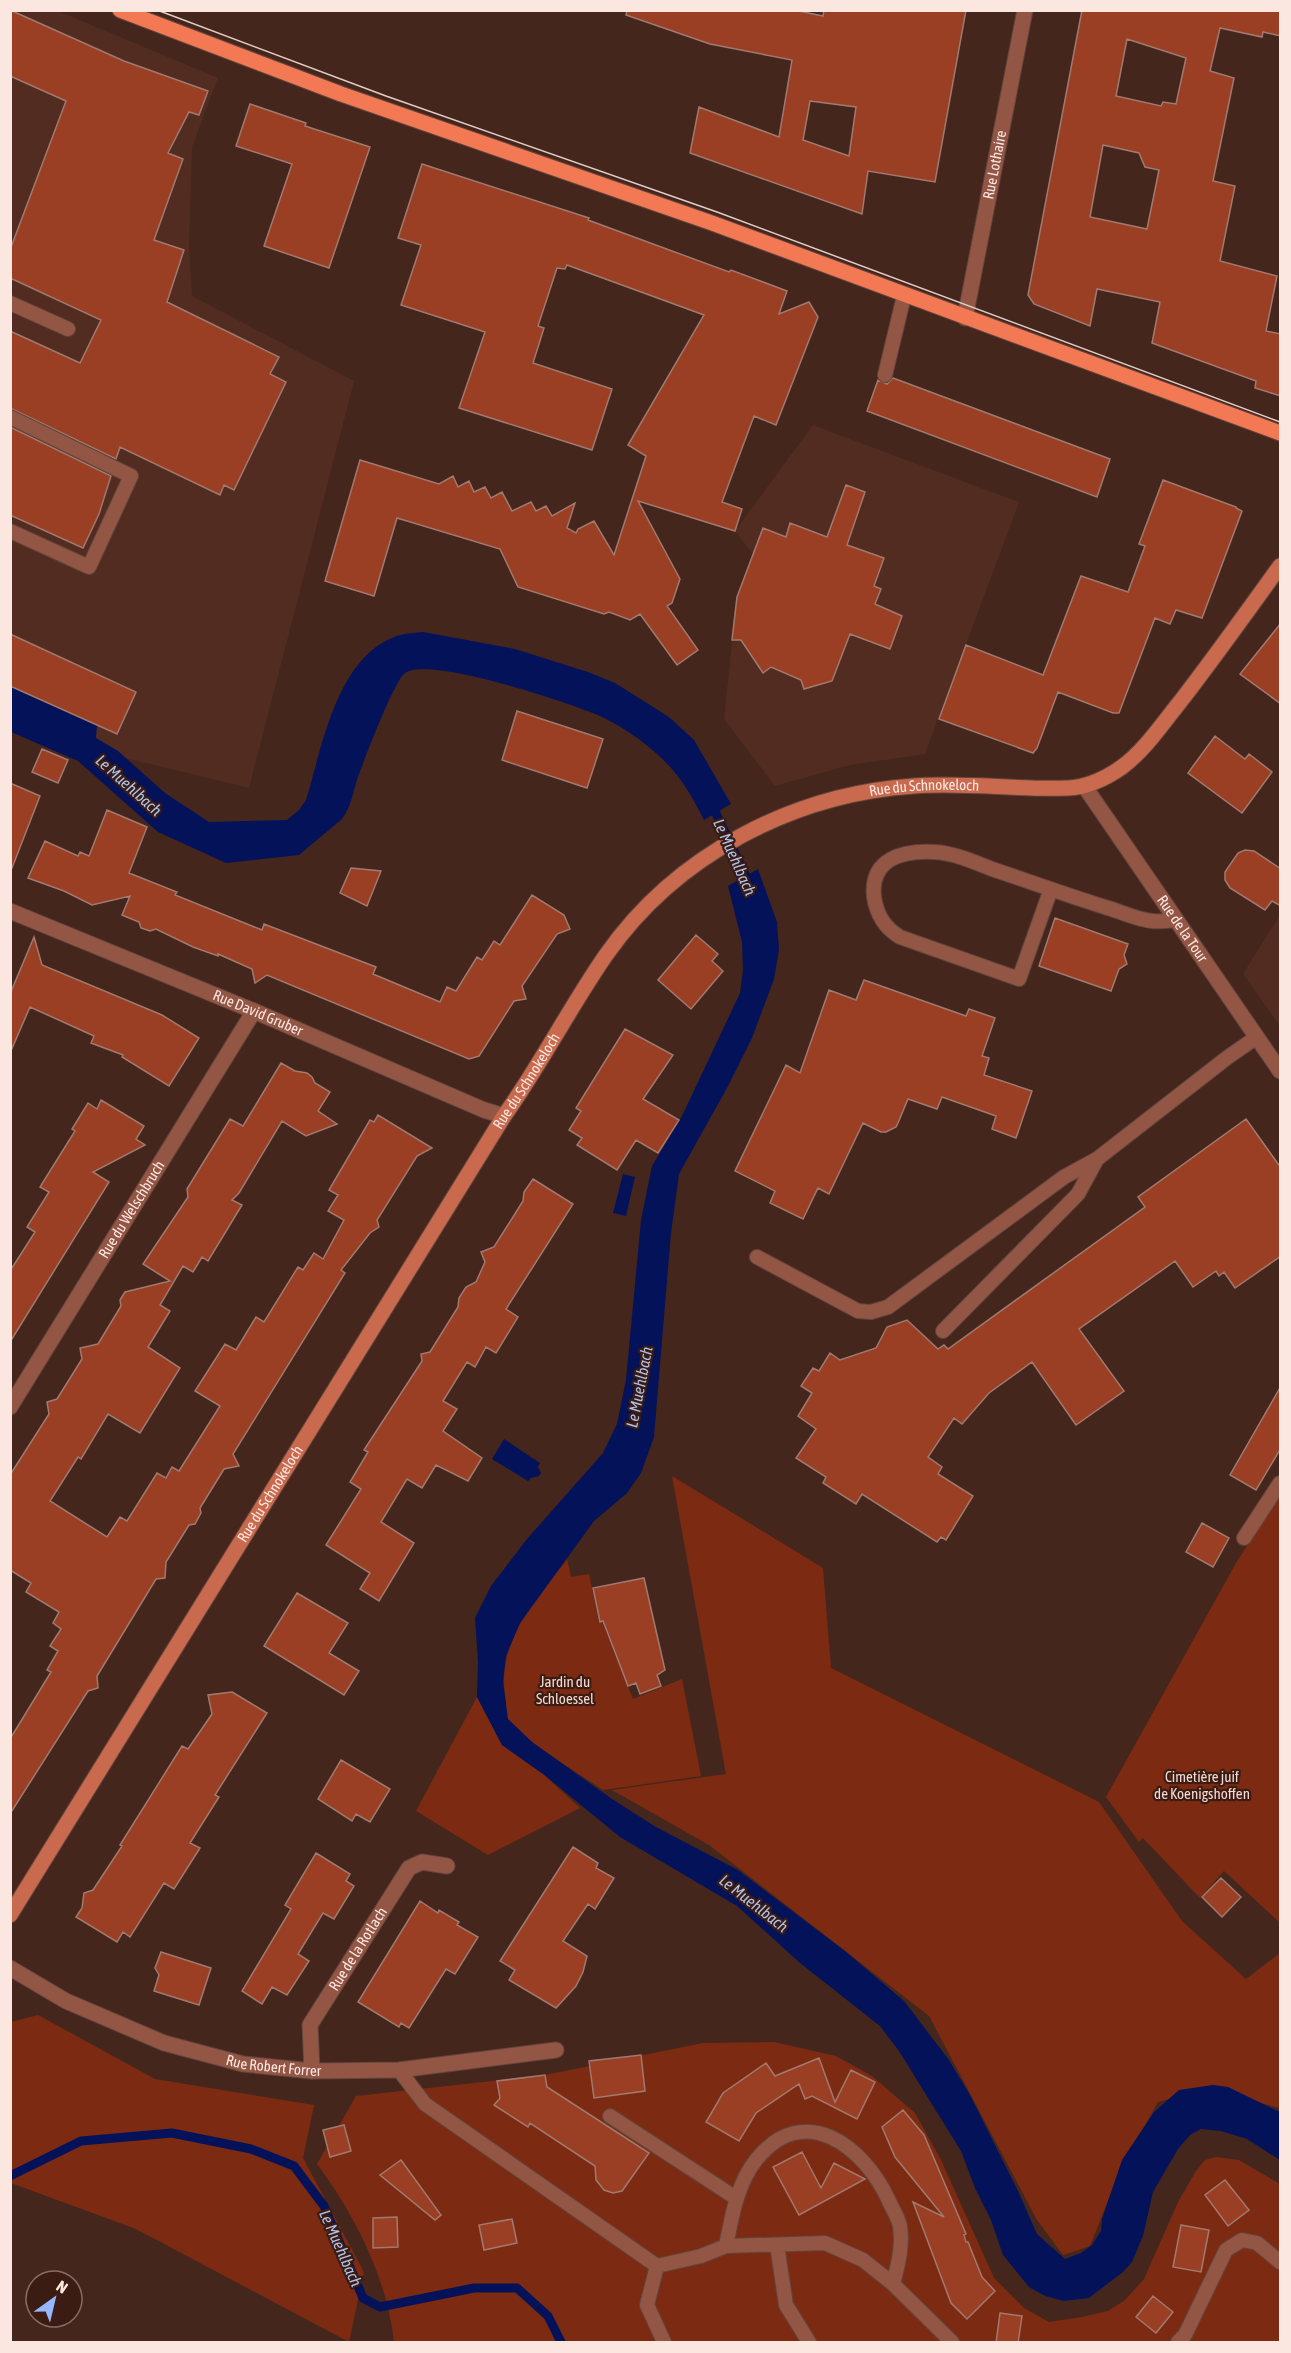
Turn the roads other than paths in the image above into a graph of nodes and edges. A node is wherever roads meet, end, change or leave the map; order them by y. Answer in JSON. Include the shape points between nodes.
{"nodes":[{"id":1,"x":120,"y":10,"type":"edge"},
{"id":2,"x":1025,"y":10,"type":"edge"},
{"id":3,"x":904,"y":296,"type":"junction"},
{"id":4,"x":10,"y":303,"type":"edge"},
{"id":5,"x":965,"y":318,"type":"junction"},
{"id":6,"x":68,"y":329,"type":"dead end"},
{"id":7,"x":885,"y":375,"type":"dead end"},
{"id":8,"x":10,"y":417,"type":"edge"},
{"id":9,"x":1281,"y":433,"type":"edge"},
{"id":10,"x":10,"y":531,"type":"edge"},
{"id":11,"x":1281,"y":566,"type":"edge"},
{"id":12,"x":1085,"y":787,"type":"junction"},
{"id":13,"x":1051,"y":889,"type":"junction"},
{"id":14,"x":10,"y":911,"type":"edge"},
{"id":15,"x":1175,"y":920,"type":"junction"},
{"id":16,"x":254,"y":1011,"type":"junction"},
{"id":17,"x":1257,"y":1037,"type":"junction"},
{"id":18,"x":1281,"y":1071,"type":"edge"},
{"id":19,"x":504,"y":1116,"type":"junction"},
{"id":20,"x":1097,"y":1159,"type":"junction"},
{"id":21,"x":757,"y":1257,"type":"dead end"},
{"id":22,"x":943,"y":1331,"type":"dead end"},
{"id":23,"x":10,"y":1407,"type":"edge"},
{"id":24,"x":1281,"y":1483,"type":"edge"},
{"id":25,"x":1244,"y":1538,"type":"dead end"},
{"id":26,"x":447,"y":1866,"type":"dead end"},
{"id":27,"x":10,"y":1915,"type":"edge"},
{"id":28,"x":10,"y":1968,"type":"edge"},
{"id":29,"x":556,"y":2050,"type":"dead end"},
{"id":30,"x":399,"y":2070,"type":"junction"},
{"id":31,"x":312,"y":2071,"type":"junction"},
{"id":32,"x":610,"y":2116,"type":"dead end"},
{"id":33,"x":736,"y":2198,"type":"junction"},
{"id":34,"x":777,"y":2245,"type":"junction"},
{"id":35,"x":726,"y":2246,"type":"junction"},
{"id":36,"x":1281,"y":2262,"type":"edge"},
{"id":37,"x":657,"y":2266,"type":"junction"},
{"id":38,"x":893,"y":2284,"type":"junction"},
{"id":39,"x":664,"y":2343,"type":"edge"},
{"id":40,"x":809,"y":2343,"type":"edge"},
{"id":41,"x":952,"y":2343,"type":"edge"},
{"id":42,"x":1178,"y":2343,"type":"edge"}],
"edges":[{"from":1,"to":3,"type":"main road","via":[[341,94],[645,199]]},
{"from":2,"to":5,"type":"street","name":"Rue Lothaire"},
{"from":3,"to":5,"type":"main road"},
{"from":3,"to":7,"type":"lane"},
{"from":4,"to":6,"type":"lane"},
{"from":5,"to":9,"type":"main road"},
{"from":8,"to":10,"type":"lane","via":[[131,476],[89,567]]},
{"from":11,"to":12,"type":"street","name":"Rue du Schnokeloch","via":[[1149,740],[1122,767]]},
{"from":12,"to":15,"type":"street","name":"Rue de la Tour"},
{"from":12,"to":19,"type":"street","name":"Rue du Schnokeloch","via":[[948,785],[839,797],[756,828],[720,847],[661,893],[622,935]]},
{"from":13,"to":13,"type":"lane","via":[[936,852],[919,852],[886,861],[877,870],[873,883],[875,906],[887,929],[1020,979]]},
{"from":13,"to":15,"type":"lane","via":[[1150,921]]},
{"from":14,"to":16,"type":"street","name":"Rue David Gruber"},
{"from":15,"to":17,"type":"street","name":"Rue de la Tour"},
{"from":16,"to":19,"type":"street","name":"Rue David Gruber"},
{"from":16,"to":23,"type":"street","name":"Rue du Welschbruch"},
{"from":17,"to":18,"type":"street","name":"Rue de la Tour"},
{"from":17,"to":20,"type":"lane"},
{"from":19,"to":27,"type":"street","name":"Rue du Schnokeloch"},
{"from":20,"to":21,"type":"lane","via":[[1064,1177],[888,1307],[872,1312],[858,1311]]},
{"from":20,"to":22,"type":"lane","via":[[1078,1194]]},
{"from":24,"to":25,"type":"lane"},
{"from":26,"to":31,"type":"street","name":"Rue de la Rotlach","via":[[422,1862],[409,1868],[310,2025]]},
{"from":28,"to":31,"type":"street","name":"Rue Robert Forrer","via":[[66,2001],[164,2043],[243,2064]]},
{"from":29,"to":30,"type":"street","name":"Rue Robert Forrer"},
{"from":30,"to":31,"type":"street","name":"Rue Robert Forrer"},
{"from":30,"to":37,"type":"lane","via":[[425,2103]]},
{"from":32,"to":33,"type":"lane"},
{"from":33,"to":35,"type":"lane"},
{"from":33,"to":38,"type":"lane","via":[[755,2161],[777,2139],[800,2131],[823,2133],[854,2150],[880,2181],[900,2224],[901,2253]]},
{"from":34,"to":35,"type":"lane"},
{"from":34,"to":38,"type":"lane","via":[[825,2243],[863,2260]]},
{"from":34,"to":40,"type":"lane","via":[[786,2305]]},
{"from":35,"to":37,"type":"lane"},
{"from":36,"to":42,"type":"lane","via":[[1257,2243],[1242,2240],[1226,2250]]},
{"from":37,"to":39,"type":"lane","via":[[647,2305]]},
{"from":38,"to":41,"type":"lane"}]}
